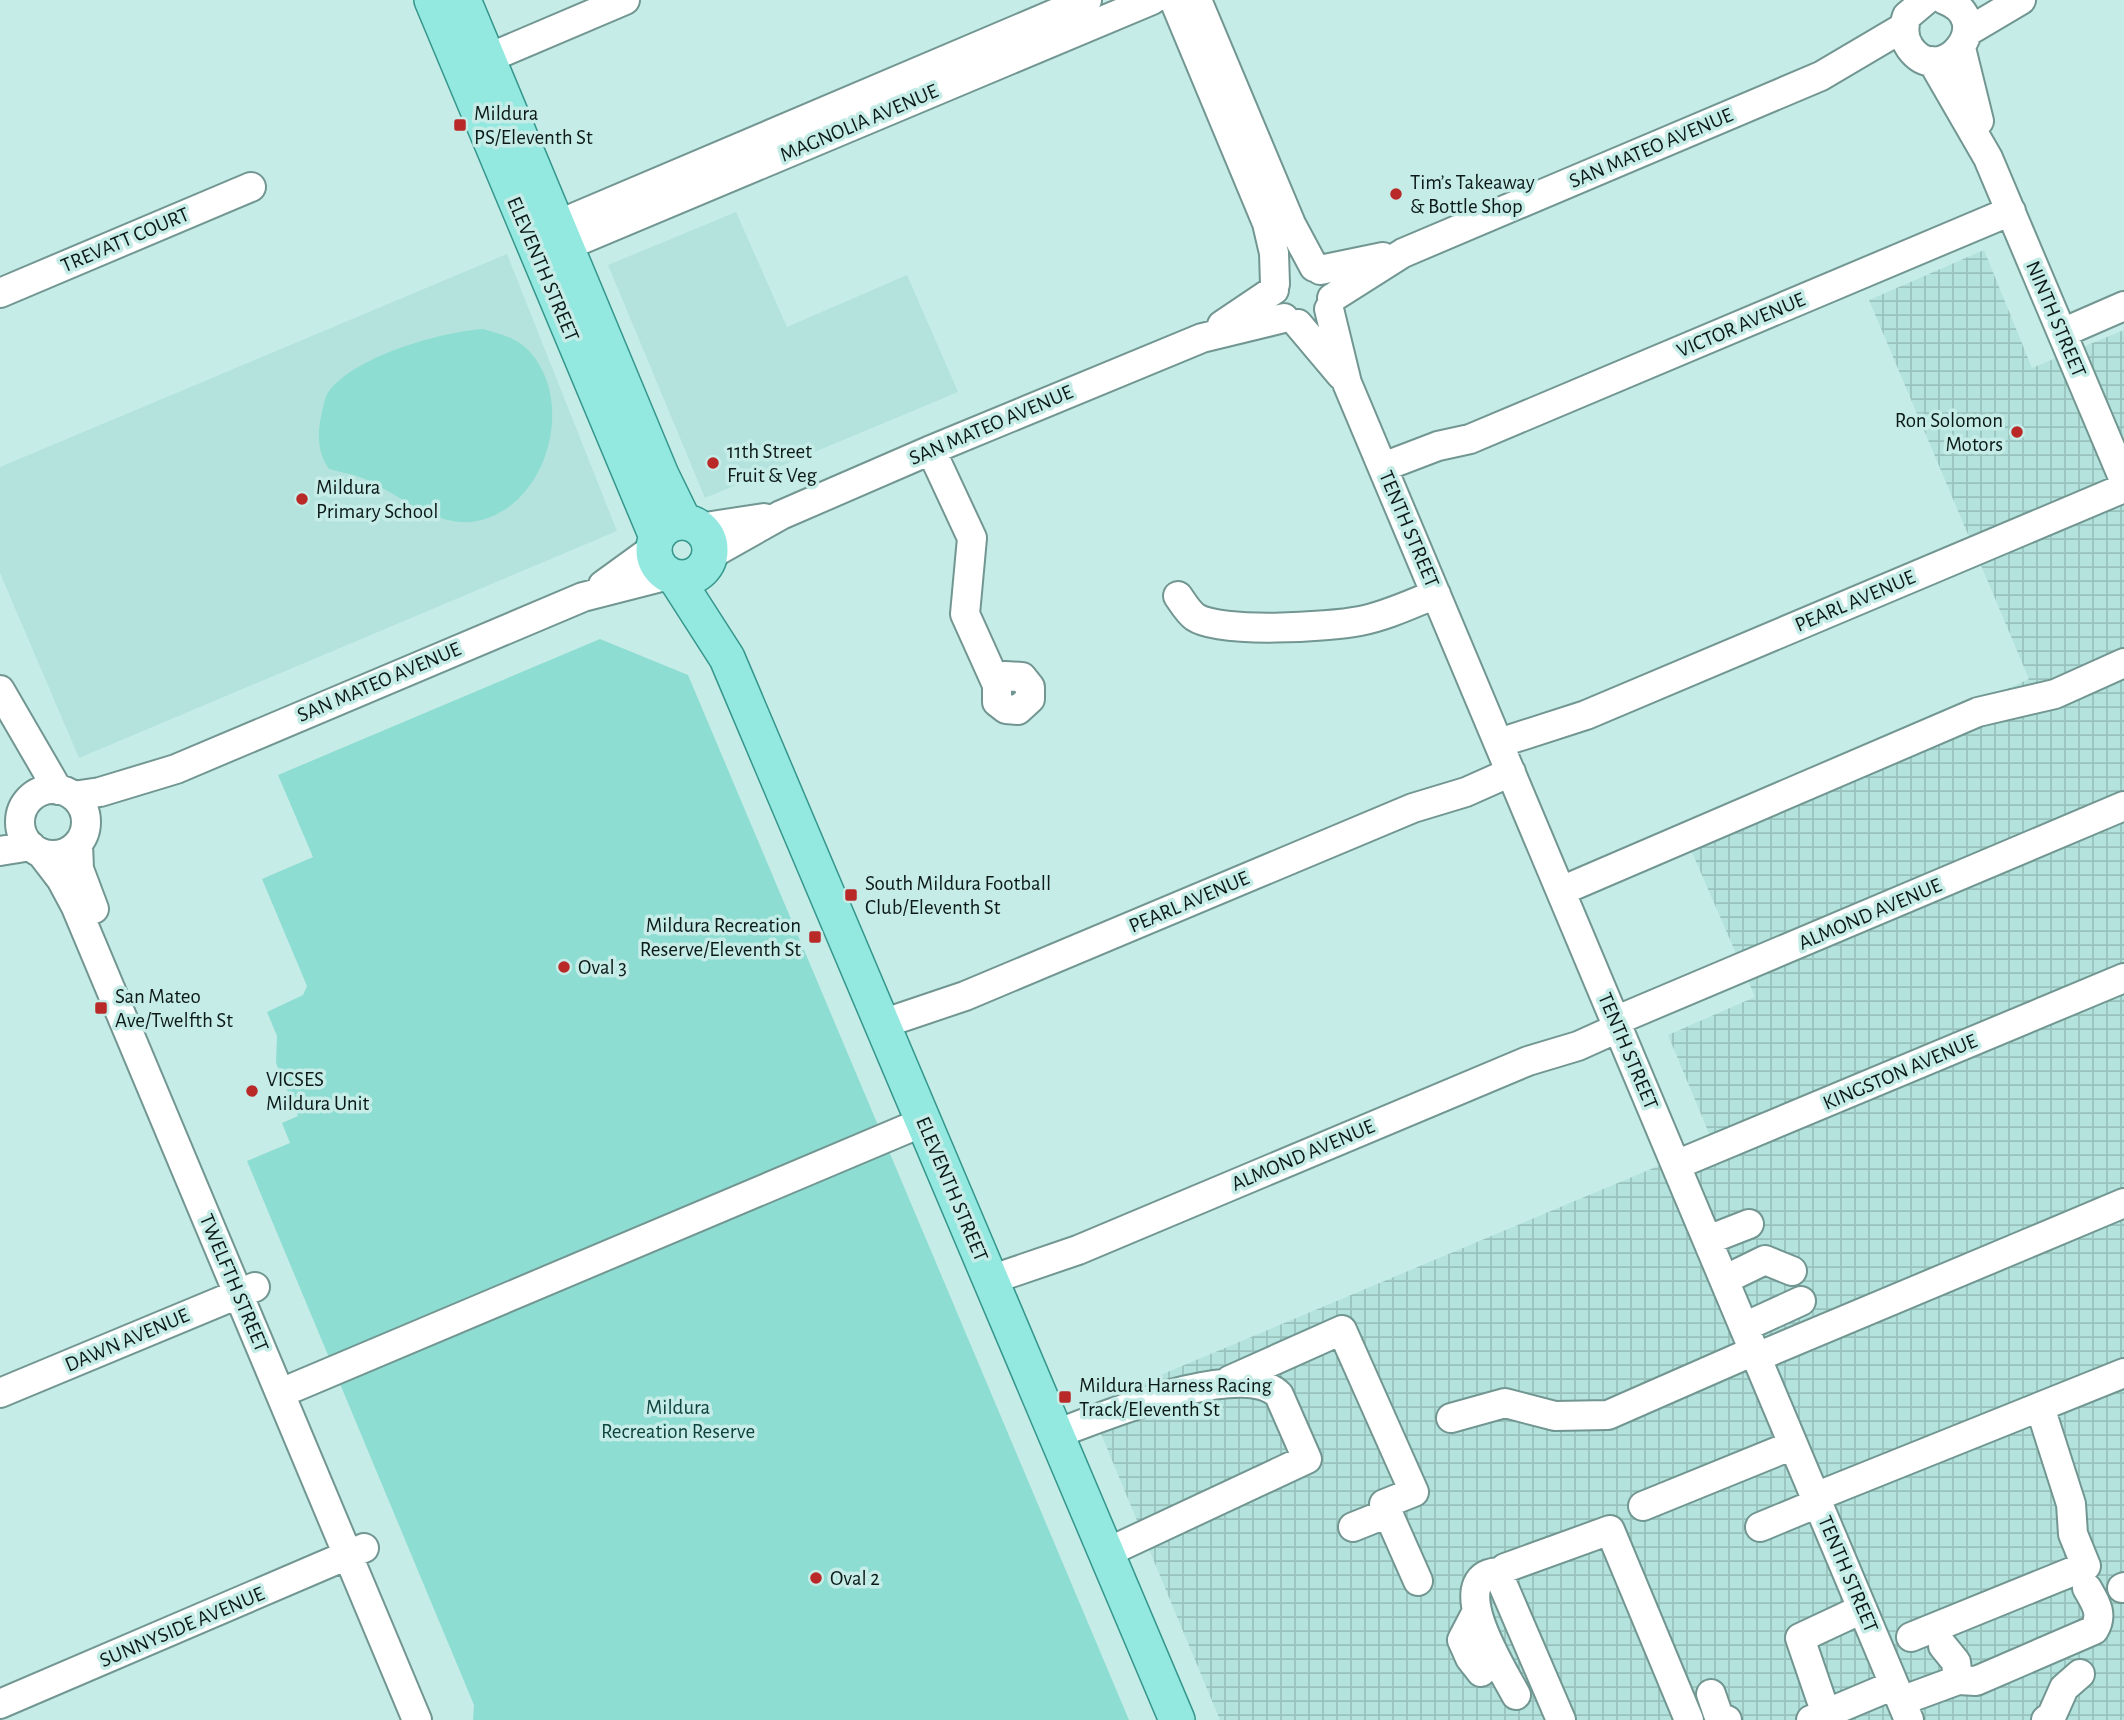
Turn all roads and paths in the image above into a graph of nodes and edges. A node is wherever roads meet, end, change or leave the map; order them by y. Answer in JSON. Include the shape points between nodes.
{"nodes":[{"id":1,"x":432,"y":0,"type":"edge"},
{"id":2,"x":463,"y":0,"type":"edge"},
{"id":3,"x":625,"y":0,"type":"edge"},
{"id":4,"x":1153,"y":0,"type":"edge"},
{"id":5,"x":1174,"y":0,"type":"edge"},
{"id":6,"x":1197,"y":0,"type":"edge"},
{"id":7,"x":2021,"y":0,"type":"edge"},
{"id":8,"x":1959,"y":2,"type":"edge"},
{"id":9,"x":1084,"y":10,"type":"edge"},
{"id":10,"x":1911,"y":11,"type":"edge"},
{"id":11,"x":1964,"y":40,"type":"junction"},
{"id":12,"x":1924,"y":57,"type":"junction"},
{"id":13,"x":474,"y":64,"type":"junction"},
{"id":14,"x":1821,"y":76,"type":"junction"},
{"id":15,"x":1988,"y":158,"type":"junction"},
{"id":16,"x":251,"y":187,"type":"dead end"},
{"id":17,"x":2011,"y":211,"type":"junction"},
{"id":18,"x":552,"y":239,"type":"junction"},
{"id":19,"x":1403,"y":253,"type":"junction"},
{"id":20,"x":1317,"y":269,"type":"junction"},
{"id":21,"x":1274,"y":287,"type":"junction"},
{"id":22,"x":0,"y":293,"type":"edge"},
{"id":23,"x":1331,"y":304,"type":"junction"},
{"id":24,"x":2124,"y":306,"type":"edge"},
{"id":25,"x":1291,"y":321,"type":"junction"},
{"id":26,"x":2062,"y":333,"type":"junction"},
{"id":27,"x":1202,"y":338,"type":"junction"},
{"id":28,"x":1347,"y":383,"type":"junction"},
{"id":29,"x":930,"y":450,"type":"junction"},
{"id":30,"x":1386,"y":474,"type":"junction"},
{"id":31,"x":2124,"y":480,"type":"edge"},
{"id":32,"x":2124,"y":488,"type":"edge"},
{"id":33,"x":682,"y":551,"type":"junction"},
{"id":34,"x":1436,"y":594,"type":"junction"},
{"id":35,"x":1178,"y":596,"type":"dead end"},
{"id":36,"x":2124,"y":663,"type":"edge"},
{"id":37,"x":997,"y":685,"type":"dead end"},
{"id":38,"x":1,"y":693,"type":"edge"},
{"id":39,"x":1505,"y":758,"type":"junction"},
{"id":40,"x":176,"y":769,"type":"junction"},
{"id":41,"x":66,"y":793,"type":"junction"},
{"id":42,"x":2124,"y":806,"type":"edge"},
{"id":43,"x":16,"y":817,"type":"edge"},
{"id":44,"x":82,"y":837,"type":"junction"},
{"id":45,"x":36,"y":850,"type":"junction"},
{"id":46,"x":0,"y":852,"type":"edge"},
{"id":47,"x":1561,"y":891,"type":"junction"},
{"id":48,"x":2124,"y":978,"type":"edge"},
{"id":49,"x":1615,"y":1021,"type":"junction"},
{"id":50,"x":885,"y":1030,"type":"junction"},
{"id":51,"x":923,"y":1122,"type":"junction"},
{"id":52,"x":1676,"y":1166,"type":"junction"},
{"id":53,"x":2124,"y":1203,"type":"edge"},
{"id":54,"x":1749,"y":1224,"type":"dead end"},
{"id":55,"x":1708,"y":1240,"type":"junction"},
{"id":56,"x":1792,"y":1271,"type":"dead end"},
{"id":57,"x":1724,"y":1280,"type":"junction"},
{"id":58,"x":993,"y":1286,"type":"junction"},
{"id":59,"x":247,"y":1290,"type":"junction"},
{"id":60,"x":1794,"y":1311,"type":"dead end"},
{"id":61,"x":1752,"y":1345,"type":"junction"},
{"id":62,"x":2124,"y":1373,"type":"edge"},
{"id":63,"x":1218,"y":1385,"type":"junction"},
{"id":64,"x":295,"y":1387,"type":"junction"},
{"id":65,"x":0,"y":1393,"type":"edge"},
{"id":66,"x":2040,"y":1406,"type":"junction"},
{"id":67,"x":1451,"y":1418,"type":"dead end"},
{"id":68,"x":1056,"y":1434,"type":"junction"},
{"id":69,"x":1793,"y":1445,"type":"junction"},
{"id":70,"x":1816,"y":1500,"type":"junction"},
{"id":71,"x":1643,"y":1506,"type":"dead end"},
{"id":72,"x":1388,"y":1513,"type":"junction"},
{"id":73,"x":1353,"y":1527,"type":"dead end"},
{"id":74,"x":1760,"y":1527,"type":"dead end"},
{"id":75,"x":357,"y":1552,"type":"junction"},
{"id":76,"x":1106,"y":1553,"type":"junction"},
{"id":77,"x":1503,"y":1572,"type":"junction"},
{"id":78,"x":1418,"y":1581,"type":"dead end"},
{"id":79,"x":2087,"y":1588,"type":"dead end"},
{"id":80,"x":1862,"y":1609,"type":"junction"},
{"id":81,"x":1475,"y":1615,"type":"junction"},
{"id":82,"x":1911,"y":1637,"type":"dead end"},
{"id":83,"x":1943,"y":1646,"type":"dead end"},
{"id":84,"x":1481,"y":1672,"type":"dead end"},
{"id":85,"x":2080,"y":1674,"type":"dead end"},
{"id":86,"x":1958,"y":1681,"type":"junction"},
{"id":87,"x":1711,"y":1694,"type":"dead end"},
{"id":88,"x":1516,"y":1695,"type":"dead end"},
{"id":89,"x":1901,"y":1702,"type":"edge"},
{"id":90,"x":0,"y":1704,"type":"edge"},
{"id":91,"x":1819,"y":1717,"type":"edge"},
{"id":92,"x":417,"y":1720,"type":"edge"},
{"id":93,"x":433,"y":1720,"type":"edge"},
{"id":94,"x":1177,"y":1720,"type":"edge"},
{"id":95,"x":1561,"y":1720,"type":"edge"},
{"id":96,"x":1689,"y":1720,"type":"edge"},
{"id":97,"x":1727,"y":1720,"type":"edge"},
{"id":98,"x":2046,"y":1720,"type":"edge"}],
"edges":[{"from":1,"to":13,"type":"main road","name":"ELEVENTH STREET"},
{"from":2,"to":13,"type":"main road","name":"ELEVENTH STREET"},
{"from":3,"to":13,"type":"street"},
{"from":4,"to":9,"type":"street","name":"MAGNOLIA AVENUE"},
{"from":5,"to":21,"type":"street","via":[[1267,223],[1274,253]]},
{"from":6,"to":20,"type":"street","via":[[1292,224]]},
{"from":7,"to":11,"type":"street"},
{"from":8,"to":11,"type":"street","name":"NINTH STREET","via":[[1966,23]]},
{"from":9,"to":18,"type":"street","name":"MAGNOLIA AVENUE","via":[[1029,38]]},
{"from":10,"to":12,"type":"street","name":"NINTH STREET","via":[[1909,46]]},
{"from":10,"to":14,"type":"street","name":"SAN MATEO AVENUE"},
{"from":11,"to":12,"type":"street","name":"SAN MATEO AVENUE","via":[[1943,60]]},
{"from":11,"to":15,"type":"street","name":"NINTH STREET"},
{"from":12,"to":14,"type":"street","name":"SAN MATEO AVENUE"},
{"from":12,"to":15,"type":"street","name":"NINTH STREET"},
{"from":13,"to":18,"type":"main road","name":"ELEVENTH STREET"},
{"from":14,"to":19,"type":"street","name":"SAN MATEO AVENUE"},
{"from":15,"to":17,"type":"street","name":"NINTH STREET"},
{"from":16,"to":22,"type":"street","name":"TREVATT COURT"},
{"from":17,"to":26,"type":"street","name":"NINTH STREET"},
{"from":17,"to":30,"type":"street","name":"VICTOR AVENUE","via":[[1471,439],[1438,446]]},
{"from":18,"to":33,"type":"main road","name":"ELEVENTH STREET"},
{"from":19,"to":20,"type":"street","name":"SAN MATEO AVENUE"},
{"from":19,"to":23,"type":"street","name":"SAN MATEO AVENUE"},
{"from":20,"to":21,"type":"street","via":[[1305,265],[1287,270]]},
{"from":20,"to":23,"type":"street","via":[[1330,283]]},
{"from":21,"to":25,"type":"street","via":[[1278,310]]},
{"from":21,"to":27,"type":"street","name":"SAN MATEO AVENUE"},
{"from":23,"to":25,"type":"street","via":[[1316,321]]},
{"from":23,"to":28,"type":"street","name":"TENTH STREET"},
{"from":24,"to":26,"type":"street"},
{"from":25,"to":27,"type":"street","name":"SAN MATEO AVENUE"},
{"from":25,"to":28,"type":"street","name":"TENTH STREET"},
{"from":26,"to":31,"type":"street","name":"NINTH STREET"},
{"from":27,"to":29,"type":"street","name":"SAN MATEO AVENUE"},
{"from":28,"to":30,"type":"street","name":"TENTH STREET"},
{"from":29,"to":33,"type":"street","name":"SAN MATEO AVENUE","via":[[781,515]]},
{"from":29,"to":37,"type":"street","via":[[972,538],[965,614]]},
{"from":30,"to":34,"type":"street","name":"TENTH STREET"},
{"from":32,"to":39,"type":"street","name":"PEARL AVENUE","via":[[1586,715]]},
{"from":33,"to":40,"type":"street","name":"SAN MATEO AVENUE"},
{"from":33,"to":50,"type":"main road","name":"ELEVENTH STREET"},
{"from":34,"to":35,"type":"street","via":[[1359,621],[1289,627],[1204,621]]},
{"from":34,"to":39,"type":"street","name":"TENTH STREET"},
{"from":36,"to":47,"type":"street","via":[[2055,694],[1978,712]]},
{"from":38,"to":41,"type":"street"},
{"from":38,"to":43,"type":"street","via":[[25,775]]},
{"from":39,"to":47,"type":"street","name":"TENTH STREET"},
{"from":39,"to":50,"type":"street","name":"PEARL AVENUE","via":[[1413,808]]},
{"from":40,"to":41,"type":"street","name":"SAN MATEO AVENUE","via":[[100,792]]},
{"from":40,"to":44,"type":"street","name":"SAN MATEO AVENUE","via":[[109,810]]},
{"from":41,"to":43,"type":"street","via":[[41,792]]},
{"from":41,"to":44,"type":"street","via":[[85,811]]},
{"from":42,"to":49,"type":"street","name":"ALMOND AVENUE"},
{"from":43,"to":45,"type":"street"},
{"from":44,"to":45,"type":"street","via":[[61,855]]},
{"from":44,"to":59,"type":"street","name":"TWELFTH STREET","via":[[82,879]]},
{"from":45,"to":46,"type":"street"},
{"from":45,"to":59,"type":"street","name":"TWELFTH STREET","via":[[76,907]]},
{"from":47,"to":49,"type":"street","name":"TENTH STREET"},
{"from":48,"to":52,"type":"street","name":"KINGSTON AVENUE","via":[[1749,1147]]},
{"from":49,"to":52,"type":"street","name":"TENTH STREET"},
{"from":49,"to":58,"type":"street","name":"ALMOND AVENUE","via":[[1578,1046],[1528,1061]]},
{"from":50,"to":51,"type":"main road","name":"ELEVENTH STREET"},
{"from":51,"to":58,"type":"main road","name":"ELEVENTH STREET"},
{"from":51,"to":64,"type":"street"},
{"from":52,"to":55,"type":"street","name":"TENTH STREET"},
{"from":53,"to":61,"type":"street"},
{"from":54,"to":55,"type":"street"},
{"from":55,"to":57,"type":"street","name":"TENTH STREET"},
{"from":56,"to":57,"type":"street","via":[[1765,1260]]},
{"from":57,"to":61,"type":"street","name":"TENTH STREET"},
{"from":58,"to":68,"type":"main road","name":"ELEVENTH STREET"},
{"from":59,"to":64,"type":"street","name":"TWELFTH STREET"},
{"from":59,"to":65,"type":"street","name":"DAWN AVENUE"},
{"from":59,"to":75,"type":"street","name":"TWELFTH STREET"},
{"from":60,"to":61,"type":"street"},
{"from":61,"to":67,"type":"street","via":[[1608,1415],[1555,1416],[1505,1403]]},
{"from":61,"to":69,"type":"street","name":"TENTH STREET"},
{"from":62,"to":66,"type":"street"},
{"from":63,"to":68,"type":"street","via":[[1172,1393]]},
{"from":63,"to":72,"type":"street","via":[[1342,1329],[1414,1492],[1384,1504]]},
{"from":63,"to":76,"type":"street","via":[[1271,1387],[1279,1395],[1307,1459]]},
{"from":64,"to":75,"type":"street","name":"TWELFTH STREET"},
{"from":66,"to":70,"type":"street"},
{"from":66,"to":82,"type":"street","via":[[2071,1504],[2073,1534],[2086,1566]]},
{"from":68,"to":76,"type":"main road","name":"ELEVENTH STREET"},
{"from":69,"to":70,"type":"street","name":"TENTH STREET"},
{"from":69,"to":71,"type":"street"},
{"from":70,"to":74,"type":"street"},
{"from":70,"to":80,"type":"street","name":"TENTH STREET"},
{"from":72,"to":73,"type":"street"},
{"from":72,"to":78,"type":"street"},
{"from":75,"to":90,"type":"street","name":"SUNNYSIDE AVENUE"},
{"from":75,"to":92,"type":"street","name":"TWELFTH STREET"},
{"from":75,"to":93,"type":"street","name":"TWELFTH STREET"},
{"from":76,"to":94,"type":"main road","name":"ELEVENTH STREET"},
{"from":77,"to":81,"type":"street","via":[[1488,1576],[1476,1590]]},
{"from":77,"to":95,"type":"street","via":[[1500,1578]]},
{"from":77,"to":96,"type":"street","via":[[1611,1530]]},
{"from":79,"to":86,"type":"street","via":[[2100,1617],[2094,1630],[1976,1681]]},
{"from":80,"to":89,"type":"street","name":"TENTH STREET"},
{"from":80,"to":91,"type":"street","via":[[1800,1638]]},
{"from":81,"to":84,"type":"street","via":[[1462,1640]]},
{"from":81,"to":88,"type":"street"},
{"from":83,"to":86,"type":"street","via":[[1956,1662]]},
{"from":85,"to":98,"type":"street","via":[[2064,1688]]},
{"from":86,"to":89,"type":"street"},
{"from":87,"to":97,"type":"street","via":[[1719,1717]]},
{"from":89,"to":91,"type":"street"}]}
